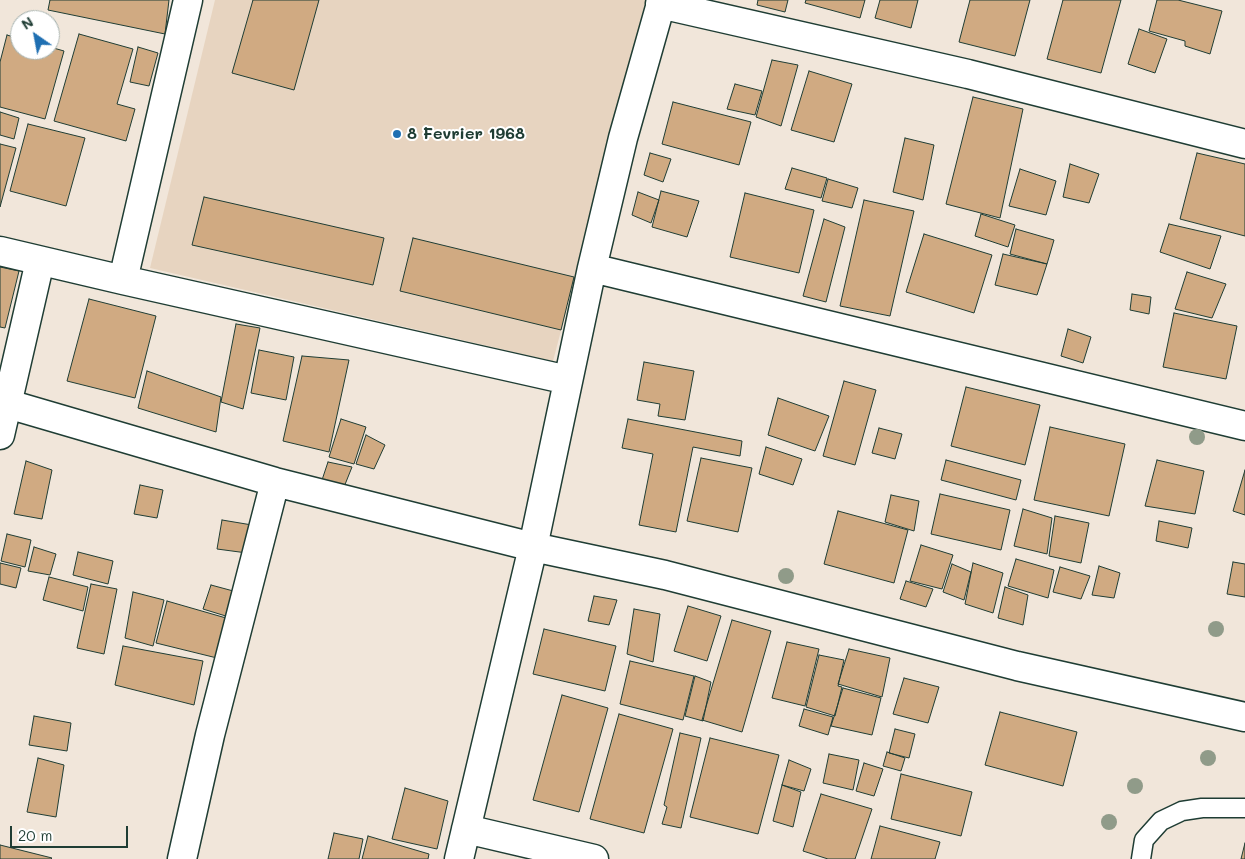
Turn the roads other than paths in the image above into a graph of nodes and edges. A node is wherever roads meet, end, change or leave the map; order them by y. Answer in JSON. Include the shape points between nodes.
{"nodes":[{"id":1,"x":188,"y":0,"type":"edge"},
{"id":2,"x":661,"y":2,"type":"edge"},
{"id":3,"x":1245,"y":144,"type":"edge"},
{"id":4,"x":0,"y":251,"type":"edge"},
{"id":5,"x":40,"y":261,"type":"junction"},
{"id":6,"x":592,"y":268,"type":"junction"},
{"id":7,"x":123,"y":280,"type":"junction"},
{"id":8,"x":568,"y":380,"type":"junction"},
{"id":9,"x":8,"y":404,"type":"junction"},
{"id":10,"x":1245,"y":426,"type":"edge"},
{"id":11,"x":0,"y":434,"type":"edge"},
{"id":12,"x":275,"y":482,"type":"junction"},
{"id":13,"x":533,"y":547,"type":"junction"},
{"id":14,"x":1245,"y":718,"type":"edge"},
{"id":15,"x":1245,"y":808,"type":"edge"},
{"id":16,"x":466,"y":829,"type":"junction"},
{"id":17,"x":182,"y":859,"type":"edge"},
{"id":18,"x":459,"y":859,"type":"edge"},
{"id":19,"x":594,"y":859,"type":"edge"},
{"id":20,"x":1141,"y":859,"type":"edge"}],
"edges":[{"from":1,"to":7,"type":"street"},
{"from":2,"to":3,"type":"street","via":[[968,74]]},
{"from":2,"to":6,"type":"street","via":[[623,138]]},
{"from":4,"to":5,"type":"street"},
{"from":5,"to":7,"type":"street"},
{"from":5,"to":9,"type":"street"},
{"from":6,"to":8,"type":"street"},
{"from":6,"to":10,"type":"street"},
{"from":7,"to":8,"type":"street"},
{"from":8,"to":13,"type":"street"},
{"from":9,"to":11,"type":"street"},
{"from":9,"to":12,"type":"street"},
{"from":12,"to":13,"type":"street"},
{"from":12,"to":17,"type":"street"},
{"from":13,"to":14,"type":"street","via":[[665,575],[1017,666]]},
{"from":13,"to":16,"type":"street"},
{"from":15,"to":20,"type":"lane","via":[[1182,811],[1161,821],[1144,840]]},
{"from":16,"to":18,"type":"street"},
{"from":16,"to":19,"type":"street"}]}
